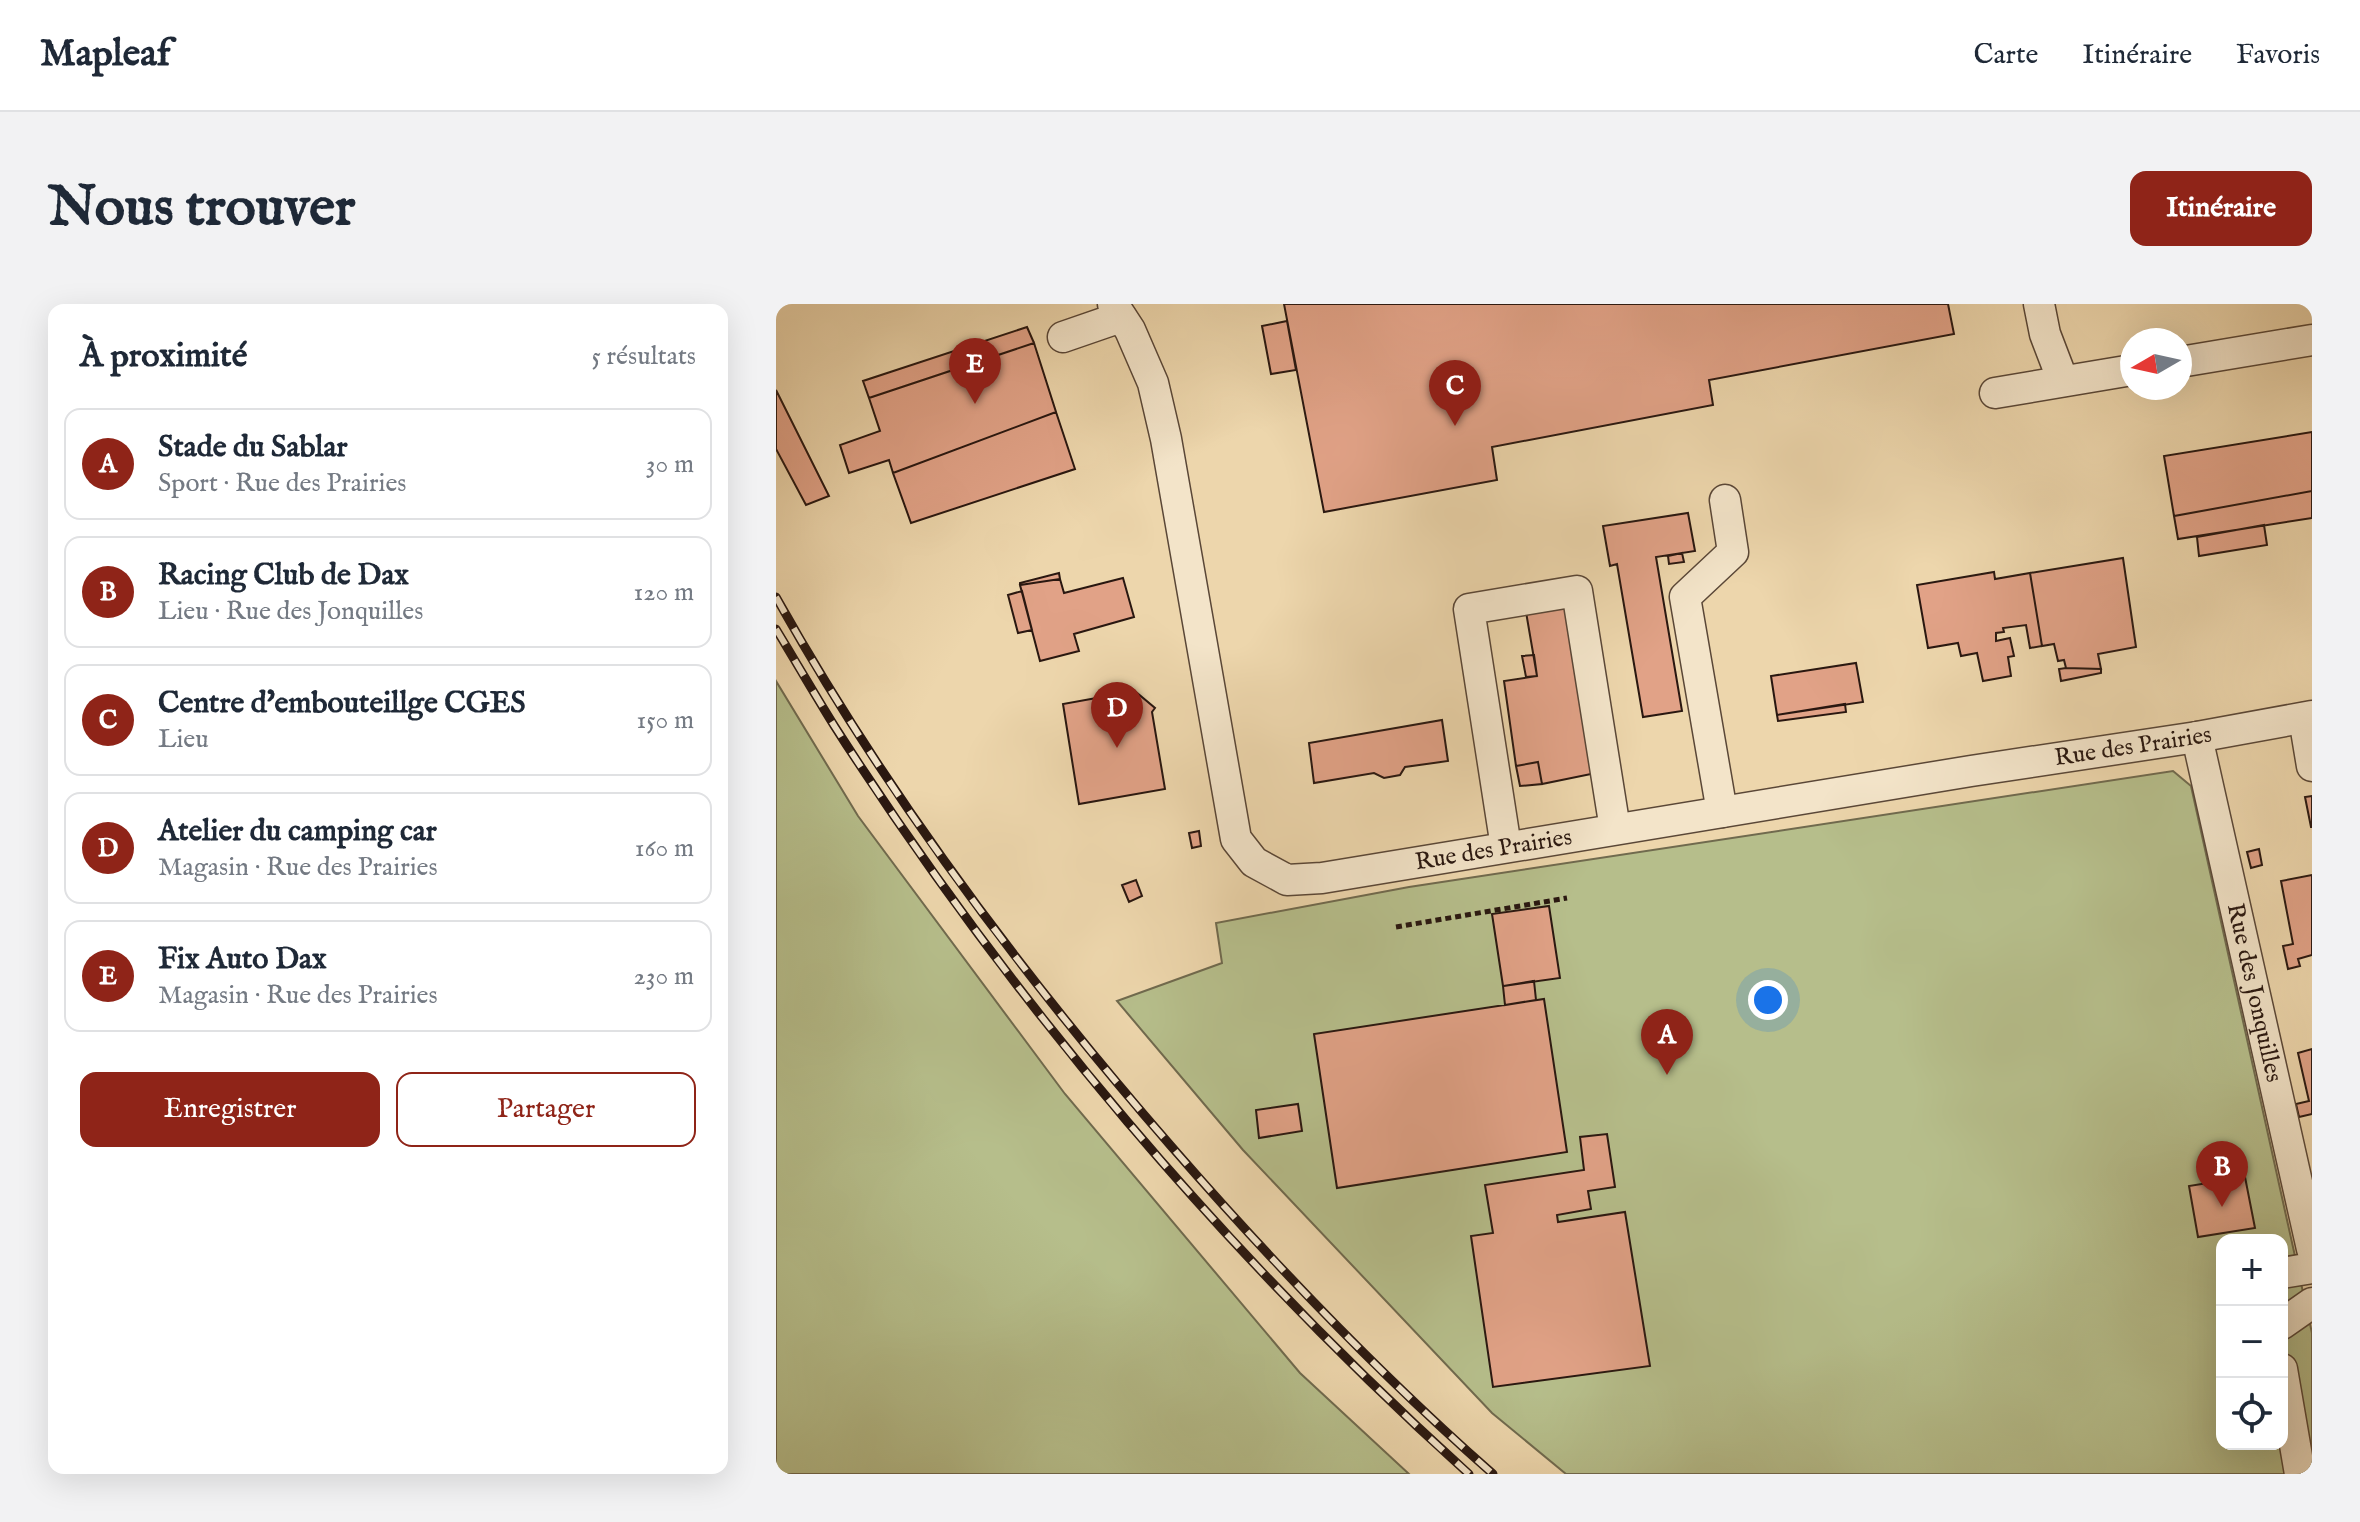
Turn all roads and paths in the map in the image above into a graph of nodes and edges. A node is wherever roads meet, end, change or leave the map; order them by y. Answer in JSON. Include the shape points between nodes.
{"nodes":[{"id":1,"x":2039,"y":304,"type":"edge"},
{"id":2,"x":1117,"y":310,"type":"edge"},
{"id":3,"x":1063,"y":337,"type":"dead end"},
{"id":4,"x":2312,"y":340,"type":"edge"},
{"id":5,"x":2192,"y":360,"type":"edge"},
{"id":6,"x":2120,"y":372,"type":"edge"},
{"id":7,"x":2063,"y":381,"type":"junction"},
{"id":8,"x":1995,"y":393,"type":"dead end"},
{"id":9,"x":1725,"y":500,"type":"dead end"},
{"id":10,"x":2308,"y":717,"type":"edge"},
{"id":11,"x":2197,"y":737,"type":"junction"},
{"id":12,"x":2312,"y":766,"type":"edge"},
{"id":13,"x":1722,"y":812,"type":"junction"},
{"id":14,"x":1615,"y":829,"type":"junction"},
{"id":15,"x":1506,"y":847,"type":"junction"},
{"id":16,"x":1567,"y":898,"type":"dead end"},
{"id":17,"x":1396,"y":927,"type":"dead end"},
{"id":18,"x":2312,"y":1249,"type":"edge"},
{"id":19,"x":2312,"y":1268,"type":"edge"},
{"id":20,"x":2288,"y":1272,"type":"edge"},
{"id":21,"x":2312,"y":1303,"type":"edge"},
{"id":22,"x":2288,"y":1320,"type":"edge"},
{"id":23,"x":2284,"y":1378,"type":"edge"},
{"id":24,"x":2300,"y":1474,"type":"edge"}],
"edges":[{"from":1,"to":7,"type":"street"},
{"from":2,"to":3,"type":"street"},
{"from":2,"to":15,"type":"street","name":"Rue des Prairies","via":[[1153,383],[1166,439],[1236,839],[1254,862],[1287,880]]},
{"from":4,"to":5,"type":"street"},
{"from":6,"to":7,"type":"street"},
{"from":7,"to":8,"type":"street"},
{"from":9,"to":13,"type":"street","via":[[1733,552],[1685,597]]},
{"from":10,"to":11,"type":"street","name":"Rue des Prairies"},
{"from":10,"to":12,"type":"street"},
{"from":11,"to":13,"type":"street","name":"Rue des Prairies"},
{"from":11,"to":18,"type":"street","name":"Rue des Jonquilles"},
{"from":13,"to":14,"type":"street","name":"Rue des Prairies"},
{"from":14,"to":15,"type":"street","name":"Rue des Prairies"},
{"from":14,"to":15,"type":"street","via":[[1577,591],[1469,609]]},
{"from":16,"to":17,"type":"path"},
{"from":19,"to":20,"type":"street"},
{"from":21,"to":22,"type":"street"},
{"from":23,"to":24,"type":"street"}]}
